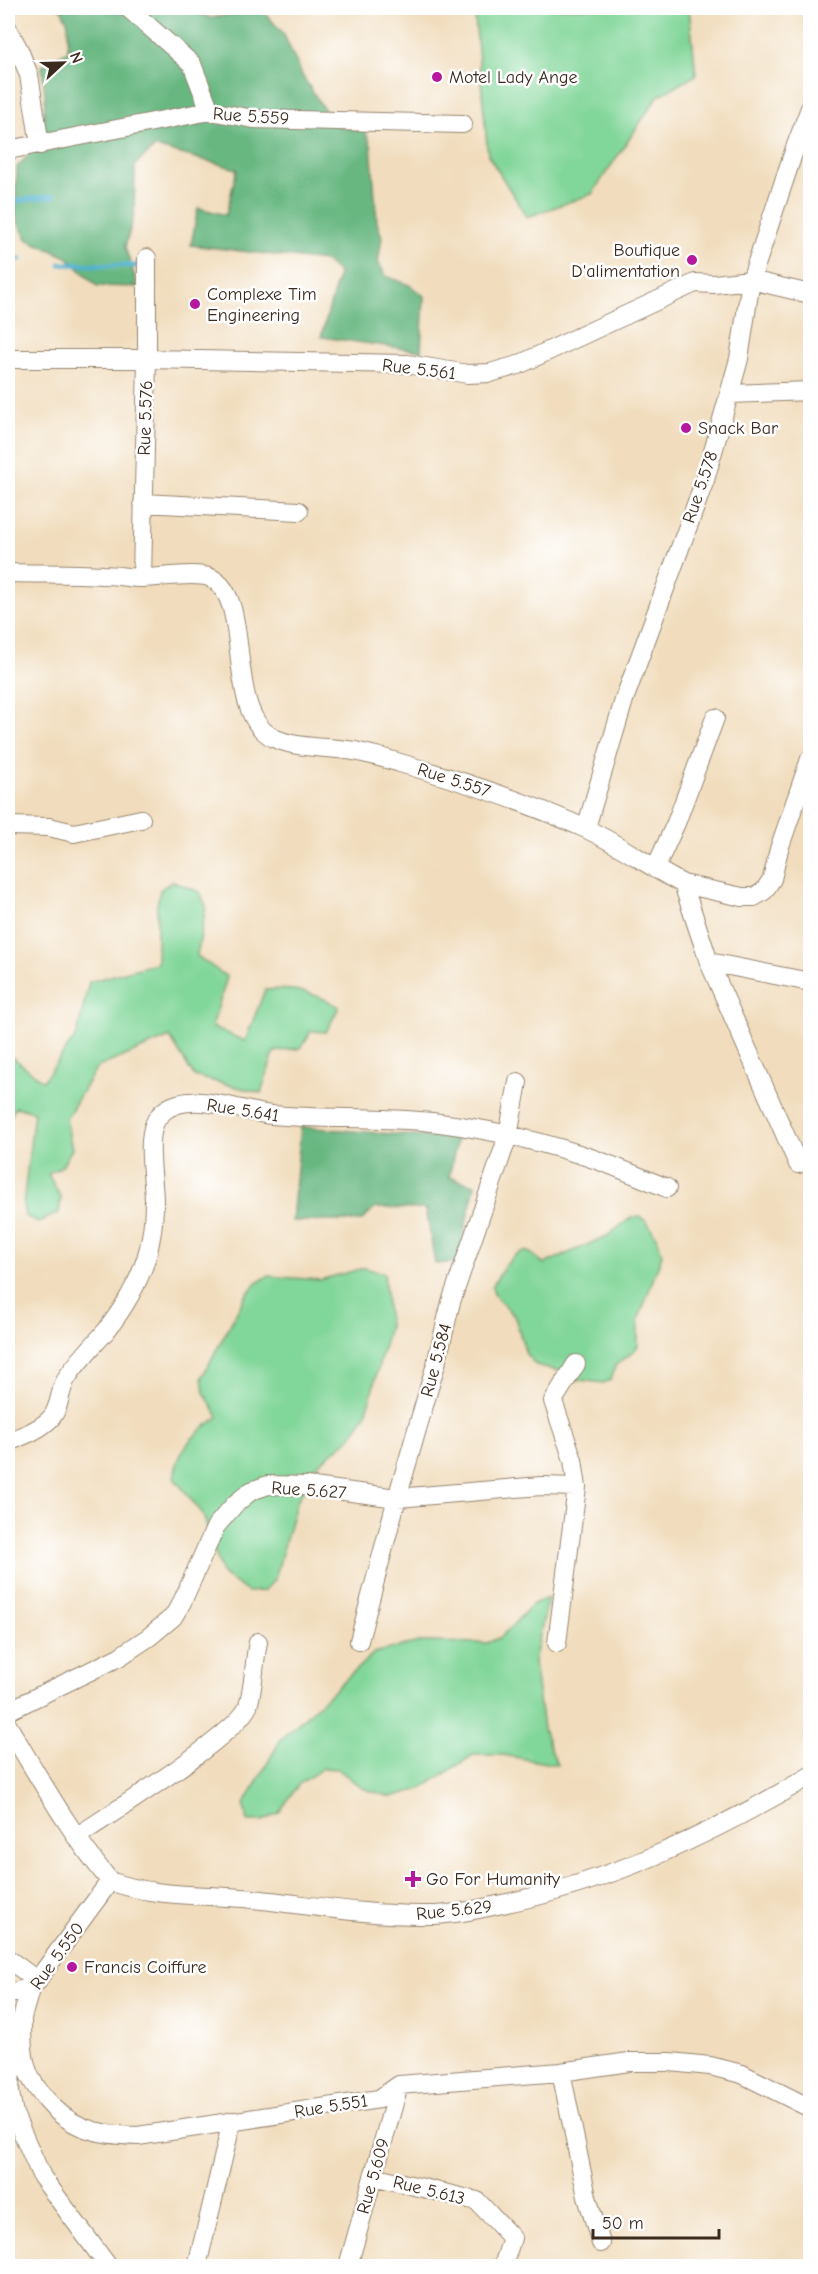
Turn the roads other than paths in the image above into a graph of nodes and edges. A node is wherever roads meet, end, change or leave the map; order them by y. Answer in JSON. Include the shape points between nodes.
{"nodes":[{"id":1,"x":128,"y":8,"type":"edge"},
{"id":2,"x":8,"y":29,"type":"edge"},
{"id":3,"x":810,"y":108,"type":"edge"},
{"id":4,"x":210,"y":111,"type":"junction"},
{"id":5,"x":463,"y":124,"type":"dead end"},
{"id":6,"x":40,"y":145,"type":"junction"},
{"id":7,"x":8,"y":150,"type":"edge"},
{"id":8,"x":147,"y":258,"type":"dead end"},
{"id":9,"x":752,"y":280,"type":"junction"},
{"id":10,"x":810,"y":294,"type":"edge"},
{"id":11,"x":8,"y":359,"type":"edge"},
{"id":12,"x":147,"y":359,"type":"junction"},
{"id":13,"x":810,"y":391,"type":"edge"},
{"id":14,"x":730,"y":394,"type":"junction"},
{"id":15,"x":143,"y":502,"type":"junction"},
{"id":16,"x":299,"y":512,"type":"dead end"},
{"id":17,"x":8,"y":573,"type":"edge"},
{"id":18,"x":141,"y":578,"type":"junction"},
{"id":19,"x":715,"y":718,"type":"dead end"},
{"id":20,"x":810,"y":759,"type":"edge"},
{"id":21,"x":141,"y":819,"type":"dead end"},
{"id":22,"x":8,"y":826,"type":"edge"},
{"id":23,"x":586,"y":828,"type":"junction"},
{"id":24,"x":655,"y":869,"type":"junction"},
{"id":25,"x":682,"y":884,"type":"junction"},
{"id":26,"x":709,"y":962,"type":"junction"},
{"id":27,"x":810,"y":982,"type":"edge"},
{"id":28,"x":518,"y":1082,"type":"dead end"},
{"id":29,"x":508,"y":1136,"type":"junction"},
{"id":30,"x":810,"y":1156,"type":"edge"},
{"id":31,"x":667,"y":1188,"type":"dead end"},
{"id":32,"x":576,"y":1364,"type":"dead end"},
{"id":33,"x":8,"y":1442,"type":"edge"},
{"id":34,"x":577,"y":1487,"type":"junction"},
{"id":35,"x":397,"y":1498,"type":"junction"},
{"id":36,"x":359,"y":1641,"type":"dead end"},
{"id":37,"x":258,"y":1642,"type":"dead end"},
{"id":38,"x":557,"y":1643,"type":"dead end"},
{"id":39,"x":8,"y":1711,"type":"edge"},
{"id":40,"x":8,"y":1725,"type":"edge"},
{"id":41,"x":810,"y":1776,"type":"edge"},
{"id":42,"x":76,"y":1837,"type":"junction"},
{"id":43,"x":110,"y":1881,"type":"junction"},
{"id":44,"x":8,"y":1959,"type":"edge"},
{"id":45,"x":34,"y":1985,"type":"junction"},
{"id":46,"x":8,"y":1994,"type":"edge"},
{"id":47,"x":22,"y":2018,"type":"junction"},
{"id":48,"x":561,"y":2072,"type":"junction"},
{"id":49,"x":399,"y":2085,"type":"junction"},
{"id":50,"x":810,"y":2108,"type":"edge"},
{"id":51,"x":232,"y":2121,"type":"junction"},
{"id":52,"x":373,"y":2176,"type":"junction"},
{"id":53,"x":601,"y":2243,"type":"dead end"},
{"id":54,"x":108,"y":2266,"type":"edge"},
{"id":55,"x":197,"y":2266,"type":"edge"},
{"id":56,"x":348,"y":2266,"type":"edge"},
{"id":57,"x":503,"y":2266,"type":"edge"}],
"edges":[{"from":1,"to":4,"type":"street","via":[[192,64]]},
{"from":2,"to":6,"type":"street","via":[[29,75]]},
{"from":3,"to":9,"type":"street","name":"Rue 5.578"},
{"from":4,"to":5,"type":"street","name":"Rue 5.559","via":[[254,119]]},
{"from":4,"to":6,"type":"street","name":"Rue 5.559"},
{"from":6,"to":7,"type":"street","name":"Rue 5.559"},
{"from":8,"to":12,"type":"street","name":"Rue 5.576"},
{"from":9,"to":10,"type":"street","name":"Rue 5.561"},
{"from":9,"to":12,"type":"street","name":"Rue 5.561","via":[[695,283],[518,364],[490,373],[453,373],[406,364]]},
{"from":9,"to":14,"type":"street","name":"Rue 5.578"},
{"from":11,"to":12,"type":"street","name":"Rue 5.561"},
{"from":12,"to":15,"type":"street","name":"Rue 5.576"},
{"from":13,"to":14,"type":"street"},
{"from":14,"to":23,"type":"street","name":"Rue 5.578","via":[[705,480],[624,700]]},
{"from":15,"to":16,"type":"street"},
{"from":15,"to":18,"type":"street","name":"Rue 5.576"},
{"from":17,"to":18,"type":"street","name":"Rue 5.557"},
{"from":18,"to":23,"type":"street","name":"Rue 5.557","via":[[205,576],[224,589],[231,604],[246,696],[262,732],[276,740],[395,761]]},
{"from":19,"to":24,"type":"street"},
{"from":20,"to":25,"type":"street","name":"Rue 5.557","via":[[772,879],[764,891],[754,897],[742,897]]},
{"from":21,"to":22,"type":"street","via":[[74,833],[49,827]]},
{"from":23,"to":24,"type":"street","name":"Rue 5.557"},
{"from":24,"to":25,"type":"street","name":"Rue 5.557"},
{"from":25,"to":26,"type":"street"},
{"from":26,"to":27,"type":"street"},
{"from":26,"to":30,"type":"street","via":[[798,1164]]},
{"from":28,"to":29,"type":"street","name":"Rue 5.584"},
{"from":29,"to":31,"type":"street","name":"Rue 5.641","via":[[582,1155]]},
{"from":29,"to":33,"type":"street","name":"Rue 5.641","via":[[431,1122],[290,1117],[204,1103],[183,1102],[169,1107],[158,1117],[153,1130],[151,1238],[136,1284],[107,1329],[66,1378],[51,1417],[37,1429]]},
{"from":29,"to":35,"type":"street","name":"Rue 5.584","via":[[451,1302]]},
{"from":32,"to":34,"type":"street","via":[[554,1401],[573,1460]]},
{"from":34,"to":35,"type":"street","name":"Rue 5.627","via":[[541,1486]]},
{"from":34,"to":38,"type":"street"},
{"from":35,"to":36,"type":"street","name":"Rue 5.584"},
{"from":35,"to":39,"type":"street","name":"Rue 5.627","via":[[287,1485],[268,1485],[251,1491],[216,1526],[183,1602],[172,1617],[118,1657]]},
{"from":37,"to":42,"type":"street","via":[[248,1708],[237,1723]]},
{"from":40,"to":42,"type":"street"},
{"from":41,"to":43,"type":"street","name":"Rue 5.629","via":[[724,1823],[582,1885],[464,1912],[394,1914],[152,1892]]},
{"from":42,"to":43,"type":"street"},
{"from":43,"to":45,"type":"street","name":"Rue 5.550"},
{"from":44,"to":45,"type":"street"},
{"from":45,"to":46,"type":"street"},
{"from":45,"to":47,"type":"street","name":"Rue 5.550"},
{"from":47,"to":51,"type":"street","name":"Rue 5.551","via":[[27,2070],[52,2107],[70,2122],[92,2131],[138,2136]]},
{"from":47,"to":54,"type":"street","name":"Rue 5.550","via":[[11,2066],[14,2114],[42,2177]]},
{"from":48,"to":49,"type":"street","name":"Rue 5.551"},
{"from":48,"to":50,"type":"street","name":"Rue 5.551","via":[[629,2062],[710,2066],[742,2074]]},
{"from":48,"to":53,"type":"street","via":[[586,2197]]},
{"from":49,"to":51,"type":"street","name":"Rue 5.551","via":[[379,2099]]},
{"from":49,"to":52,"type":"street","name":"Rue 5.609"},
{"from":51,"to":55,"type":"street"},
{"from":52,"to":56,"type":"street","name":"Rue 5.609"},
{"from":52,"to":57,"type":"street","name":"Rue 5.613","via":[[477,2201],[512,2238]]}]}
